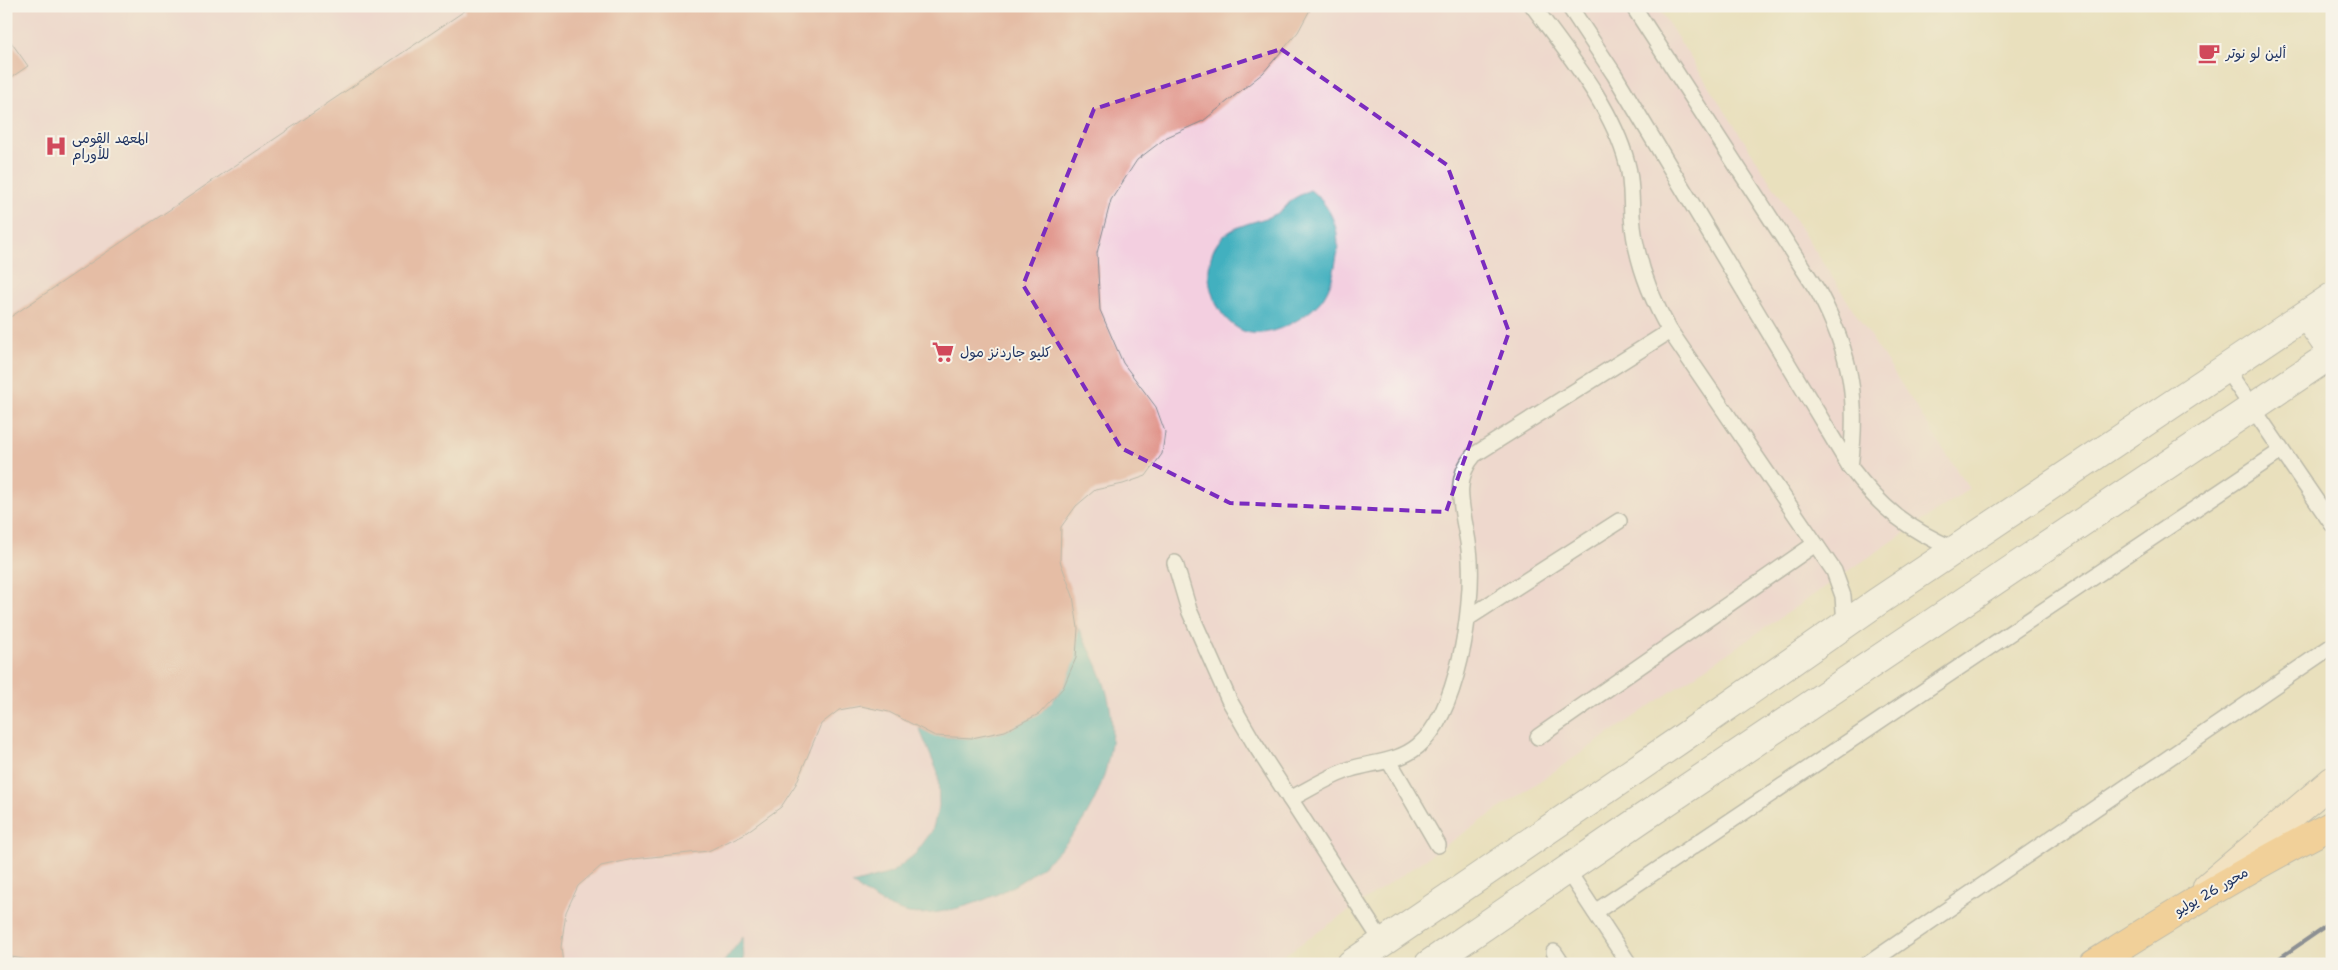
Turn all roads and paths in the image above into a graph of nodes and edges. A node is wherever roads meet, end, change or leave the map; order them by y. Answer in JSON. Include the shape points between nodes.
{"nodes":[{"id":1,"x":1533,"y":6,"type":"edge"},
{"id":2,"x":1569,"y":6,"type":"edge"},
{"id":3,"x":1633,"y":6,"type":"edge"},
{"id":4,"x":2332,"y":297,"type":"edge"},
{"id":5,"x":2306,"y":315,"type":"junction"},
{"id":6,"x":1670,"y":331,"type":"junction"},
{"id":7,"x":2332,"y":353,"type":"edge"},
{"id":8,"x":2226,"y":369,"type":"junction"},
{"id":9,"x":2252,"y":408,"type":"junction"},
{"id":10,"x":2281,"y":451,"type":"junction"},
{"id":11,"x":1850,"y":467,"type":"junction"},
{"id":12,"x":1619,"y":521,"type":"dead end"},
{"id":13,"x":2332,"y":524,"type":"edge"},
{"id":14,"x":1816,"y":544,"type":"junction"},
{"id":15,"x":1956,"y":550,"type":"junction"},
{"id":16,"x":1175,"y":563,"type":"dead end"},
{"id":17,"x":1468,"y":618,"type":"junction"},
{"id":18,"x":1845,"y":624,"type":"junction"},
{"id":19,"x":2332,"y":646,"type":"edge"},
{"id":20,"x":1538,"y":737,"type":"dead end"},
{"id":21,"x":1389,"y":761,"type":"junction"},
{"id":22,"x":2332,"y":781,"type":"edge"},
{"id":23,"x":1290,"y":799,"type":"junction"},
{"id":24,"x":2332,"y":825,"type":"edge"},
{"id":25,"x":1438,"y":845,"type":"dead end"},
{"id":26,"x":1567,"y":870,"type":"junction"},
{"id":27,"x":2186,"y":905,"type":"junction"},
{"id":28,"x":1595,"y":912,"type":"junction"},
{"id":29,"x":1408,"y":927,"type":"junction"},
{"id":30,"x":1383,"y":943,"type":"junction"},
{"id":31,"x":1430,"y":963,"type":"edge"},
{"id":32,"x":1351,"y":964,"type":"edge"},
{"id":33,"x":1629,"y":964,"type":"edge"},
{"id":34,"x":1868,"y":964,"type":"edge"},
{"id":35,"x":2094,"y":964,"type":"edge"}],
"edges":[{"from":1,"to":6,"type":"lane","via":[[1596,96],[1613,128],[1628,168],[1636,247],[1643,276]]},
{"from":2,"to":11,"type":"lane","via":[[1614,74]]},
{"from":3,"to":11,"type":"lane","via":[[1833,320],[1844,348],[1855,407]]},
{"from":4,"to":5,"type":"street"},
{"from":5,"to":7,"type":"street"},
{"from":5,"to":8,"type":"street"},
{"from":6,"to":14,"type":"lane"},
{"from":6,"to":17,"type":"lane","via":[[1474,455],[1466,464],[1459,487],[1470,559]]},
{"from":7,"to":9,"type":"street"},
{"from":8,"to":9,"type":"lane"},
{"from":8,"to":15,"type":"street"},
{"from":9,"to":10,"type":"lane"},
{"from":9,"to":26,"type":"street"},
{"from":10,"to":13,"type":"lane"},
{"from":10,"to":28,"type":"lane"},
{"from":11,"to":15,"type":"lane","via":[[1869,491],[1910,528]]},
{"from":12,"to":17,"type":"lane"},
{"from":14,"to":18,"type":"lane","via":[[1840,584]]},
{"from":14,"to":20,"type":"lane"},
{"from":15,"to":18,"type":"street"},
{"from":16,"to":23,"type":"lane","via":[[1189,610],[1229,700]]},
{"from":17,"to":21,"type":"lane","via":[[1462,652],[1438,720],[1419,746]]},
{"from":18,"to":29,"type":"street"},
{"from":19,"to":34,"type":"lane"},
{"from":21,"to":23,"type":"lane","via":[[1341,773]]},
{"from":21,"to":25,"type":"lane"},
{"from":22,"to":27,"type":"main road"},
{"from":23,"to":30,"type":"lane"},
{"from":24,"to":27,"type":"highway","name":"محور 26 يوليو"},
{"from":26,"to":28,"type":"lane"},
{"from":26,"to":31,"type":"street"},
{"from":27,"to":35,"type":"highway","name":"محور 26 يوليو"},
{"from":28,"to":33,"type":"lane"},
{"from":29,"to":30,"type":"street"},
{"from":29,"to":31,"type":"street"},
{"from":30,"to":32,"type":"street"}]}
